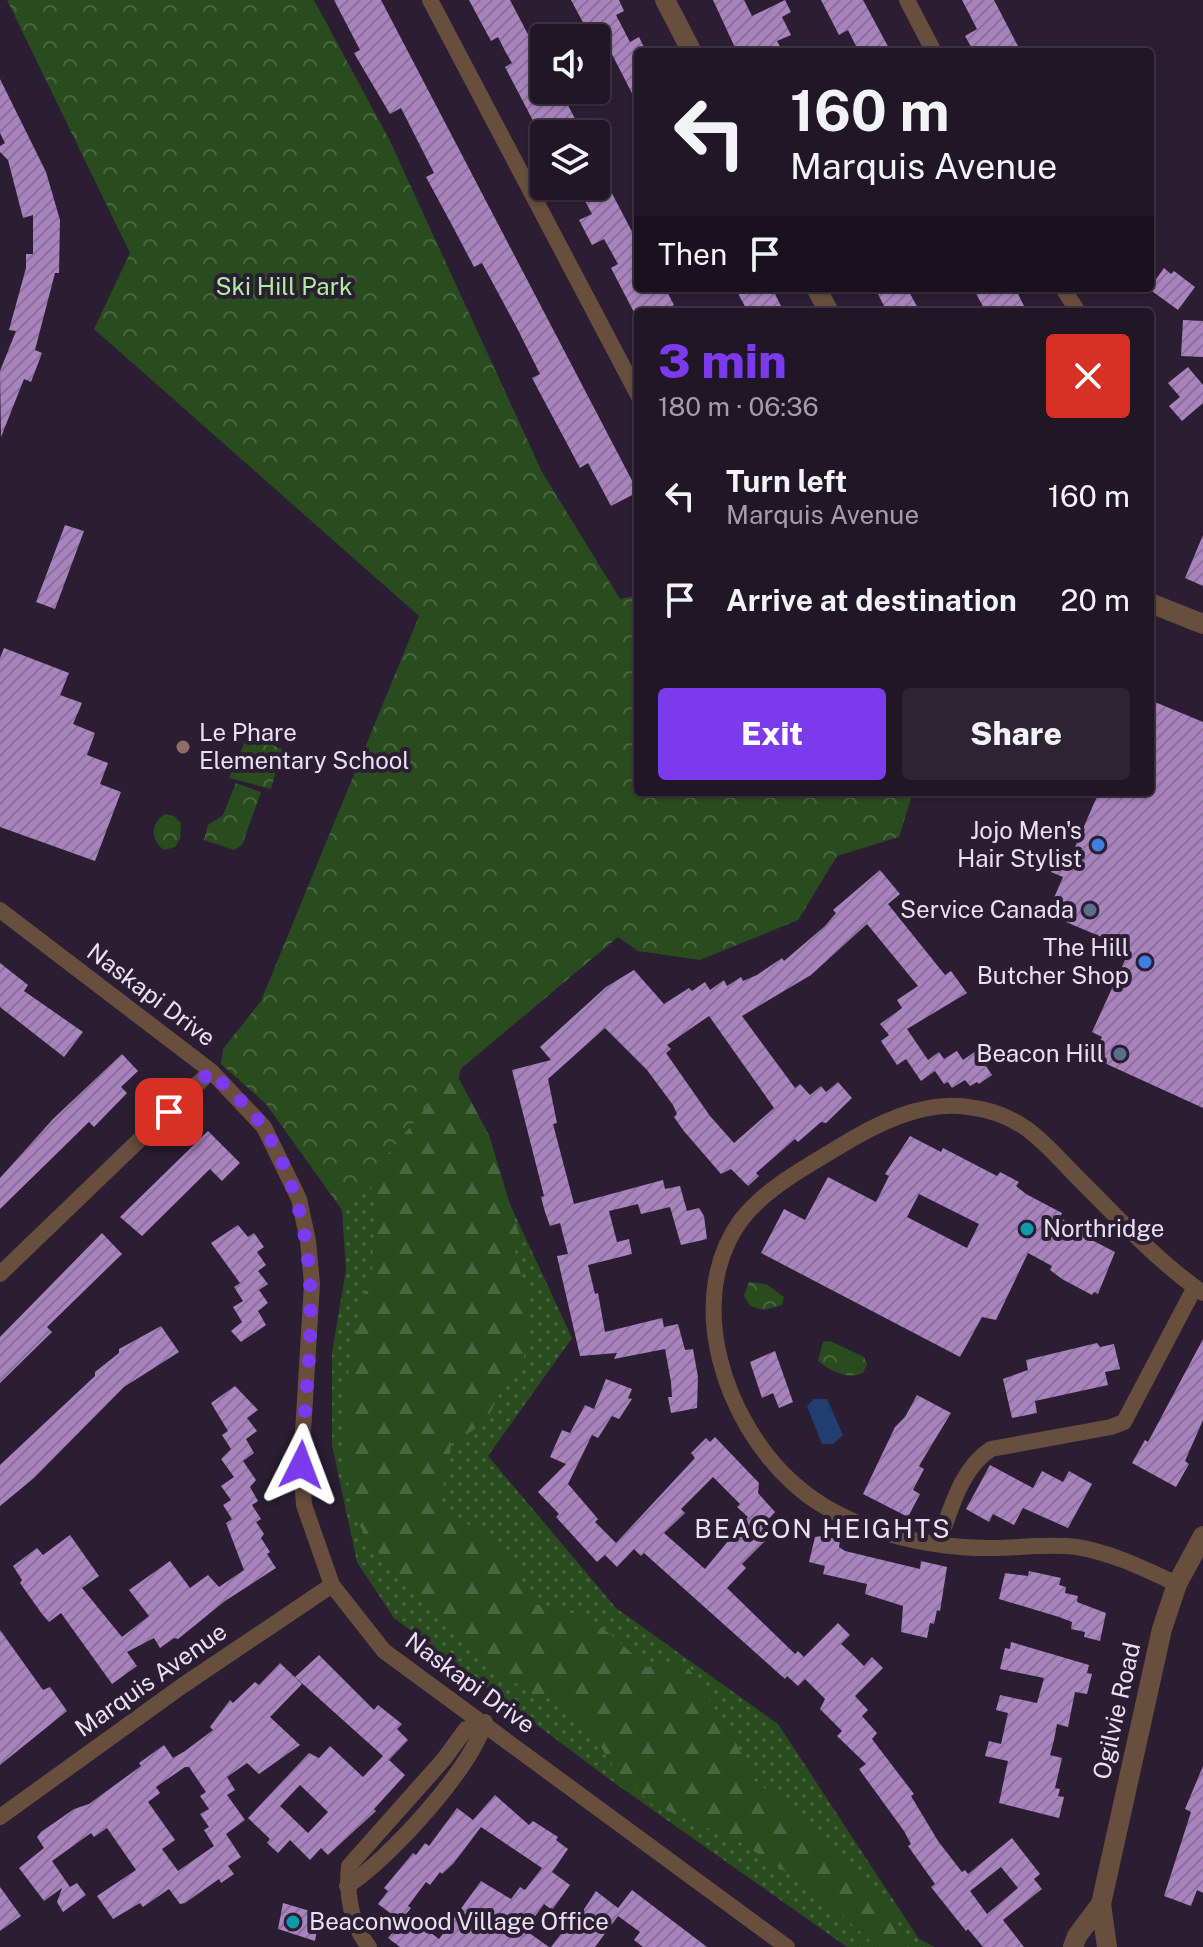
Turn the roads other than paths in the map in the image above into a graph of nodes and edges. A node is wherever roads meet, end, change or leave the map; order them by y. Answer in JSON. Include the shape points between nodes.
{"nodes":[{"id":1,"x":430,"y":0,"type":"edge"},
{"id":2,"x":665,"y":0,"type":"edge"},
{"id":3,"x":907,"y":0,"type":"edge"},
{"id":4,"x":690,"y":48,"type":"edge"},
{"id":5,"x":932,"y":48,"type":"edge"},
{"id":6,"x":634,"y":387,"type":"edge"},
{"id":7,"x":1154,"y":605,"type":"edge"},
{"id":8,"x":1203,"y":624,"type":"edge"},
{"id":9,"x":0,"y":910,"type":"edge"},
{"id":10,"x":211,"y":1071,"type":"junction"},
{"id":11,"x":0,"y":1274,"type":"edge"},
{"id":12,"x":1199,"y":1290,"type":"edge"},
{"id":13,"x":1203,"y":1536,"type":"edge"},
{"id":14,"x":938,"y":1544,"type":"junction"},
{"id":15,"x":1177,"y":1584,"type":"junction"},
{"id":16,"x":332,"y":1585,"type":"junction"},
{"id":17,"x":485,"y":1722,"type":"junction"},
{"id":18,"x":0,"y":1817,"type":"edge"},
{"id":19,"x":1101,"y":1904,"type":"junction"},
{"id":20,"x":369,"y":1947,"type":"edge"},
{"id":21,"x":787,"y":1947,"type":"edge"},
{"id":22,"x":1073,"y":1947,"type":"edge"},
{"id":23,"x":1107,"y":1947,"type":"edge"}],
"edges":[{"from":1,"to":6,"type":"street"},
{"from":2,"to":4,"type":"street"},
{"from":3,"to":5,"type":"street"},
{"from":7,"to":8,"type":"street"},
{"from":9,"to":10,"type":"street","name":"Naskapi Drive"},
{"from":10,"to":11,"type":"street"},
{"from":10,"to":16,"type":"street","name":"Naskapi Drive","via":[[264,1127],[299,1199],[312,1284],[303,1492]]},
{"from":12,"to":14,"type":"street","via":[[1124,1422],[1006,1445],[979,1457],[961,1483]]},
{"from":12,"to":14,"type":"street","via":[[1142,1242],[1034,1134],[1008,1118],[967,1106],[940,1107],[866,1130],[794,1173],[744,1216],[721,1254],[713,1319],[727,1382],[754,1441],[794,1485],[842,1515],[892,1535]]},
{"from":13,"to":15,"type":"street","name":"Ogilvie Road"},
{"from":14,"to":15,"type":"street","via":[[1074,1546],[1116,1557]]},
{"from":15,"to":19,"type":"street","name":"Ogilvie Road","via":[[1162,1629]]},
{"from":16,"to":17,"type":"street","name":"Naskapi Drive","via":[[384,1651]]},
{"from":16,"to":18,"type":"street","name":"Marquis Avenue"},
{"from":17,"to":20,"type":"street","via":[[478,1743],[438,1797],[364,1875],[347,1886],[361,1937]]},
{"from":17,"to":21,"type":"street","name":"Naskapi Drive"},
{"from":19,"to":22,"type":"street","name":"Ogilvie Road"},
{"from":19,"to":23,"type":"street","name":"Ogilvie Road"}]}
